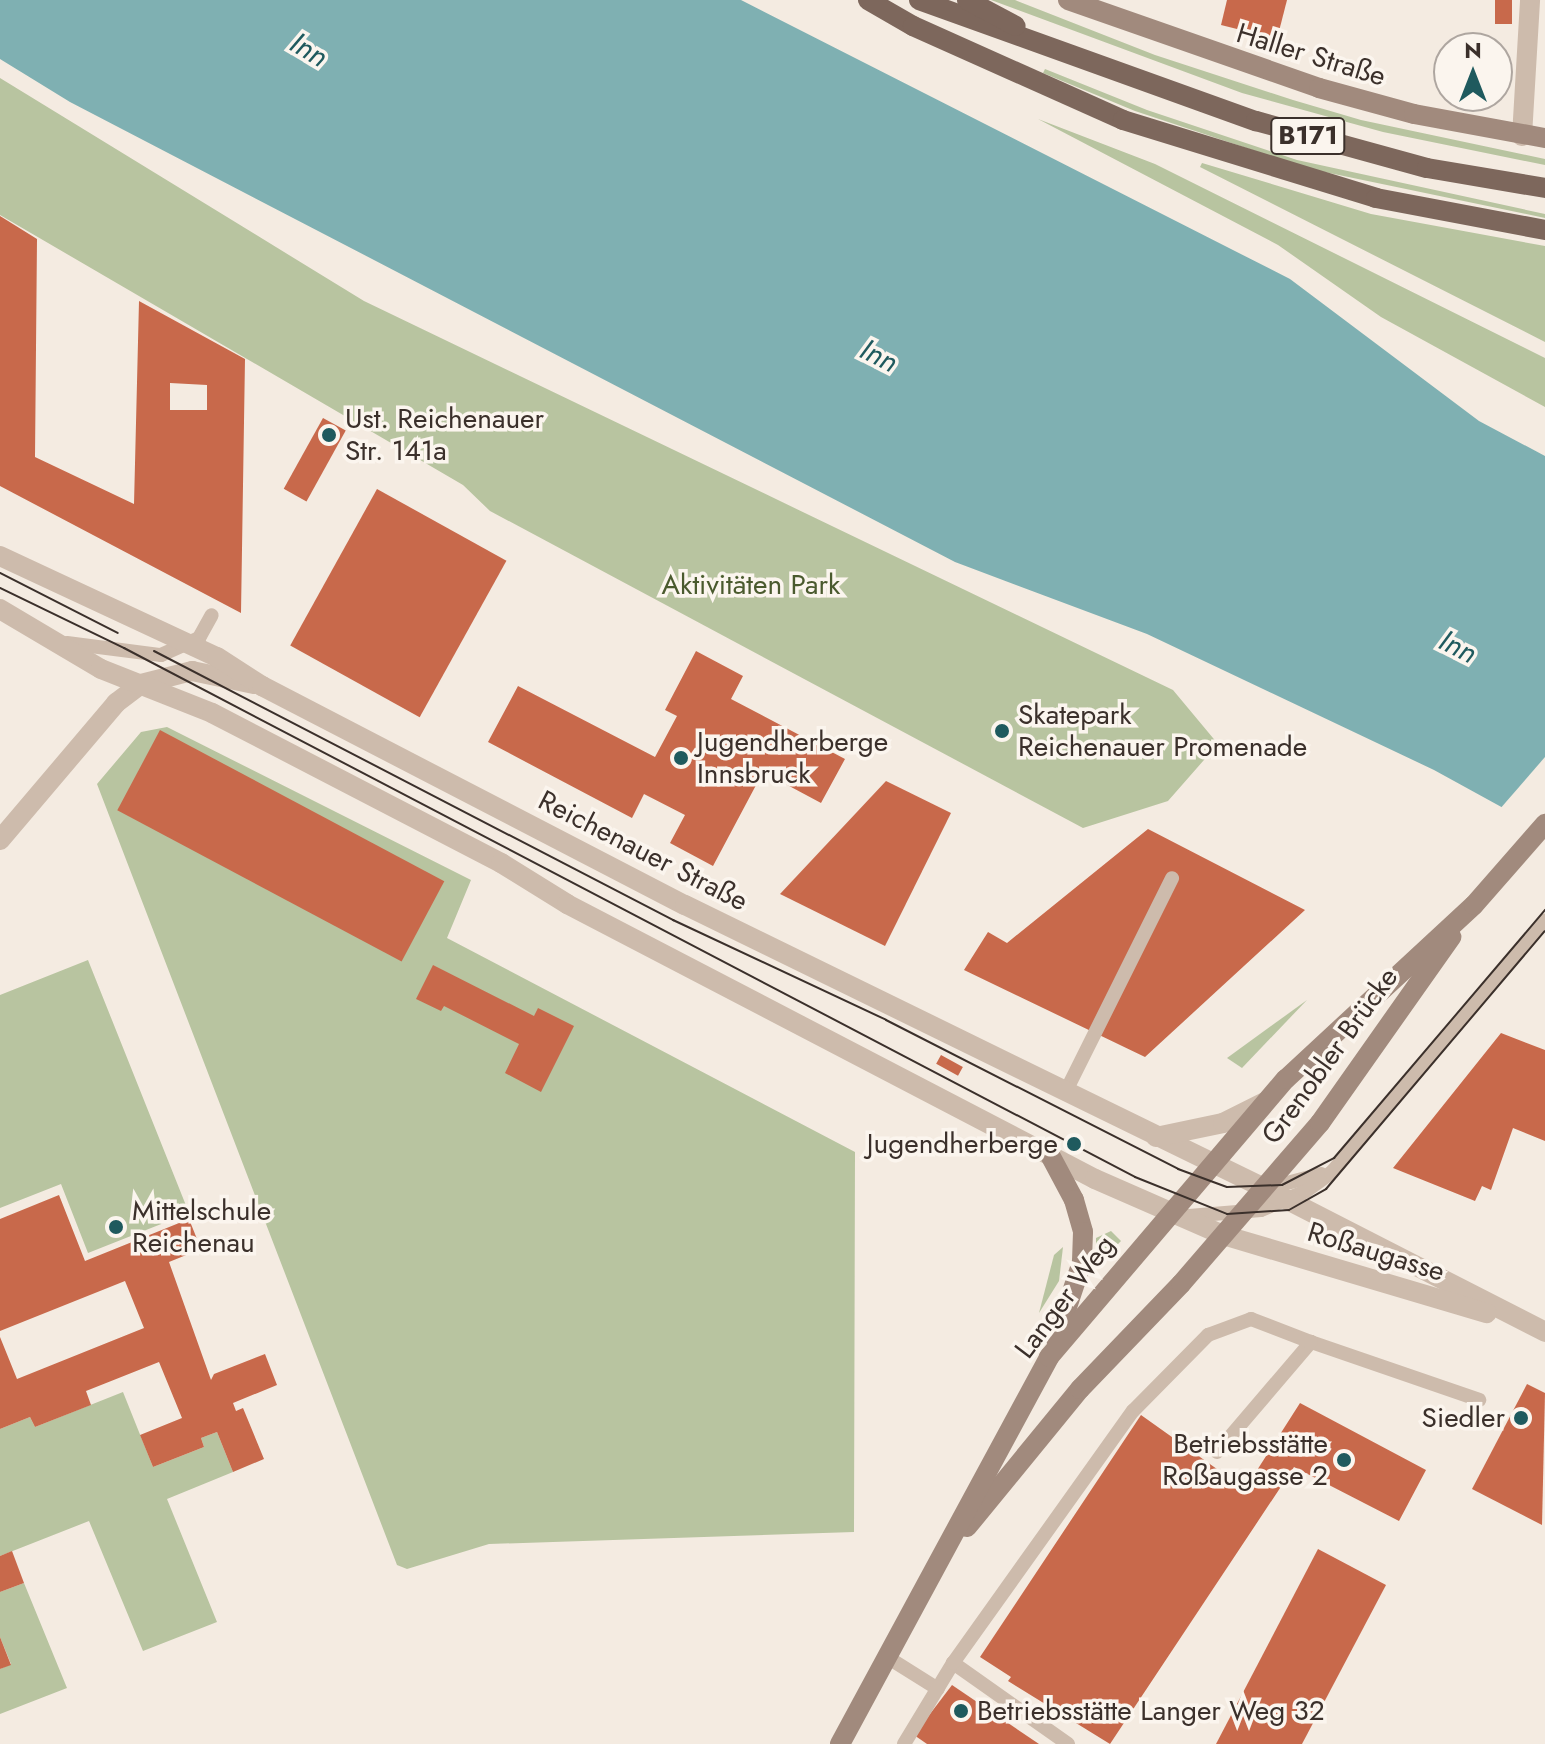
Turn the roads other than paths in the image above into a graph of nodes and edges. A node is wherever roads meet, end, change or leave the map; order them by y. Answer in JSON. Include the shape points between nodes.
{"nodes":[{"id":1,"x":868,"y":0,"type":"edge"},
{"id":2,"x":919,"y":0,"type":"edge"},
{"id":3,"x":967,"y":0,"type":"edge"},
{"id":4,"x":1068,"y":0,"type":"edge"},
{"id":5,"x":1530,"y":0,"type":"edge"},
{"id":6,"x":1075,"y":57,"type":"junction"},
{"id":7,"x":1522,"y":136,"type":"junction"},
{"id":8,"x":1545,"y":138,"type":"edge"},
{"id":9,"x":1545,"y":188,"type":"edge"},
{"id":10,"x":1545,"y":230,"type":"edge"},
{"id":11,"x":0,"y":556,"type":"edge"},
{"id":12,"x":0,"y":609,"type":"edge"},
{"id":13,"x":212,"y":615,"type":"dead end"},
{"id":14,"x":63,"y":642,"type":"junction"},
{"id":15,"x":188,"y":646,"type":"junction"},
{"id":16,"x":101,"y":669,"type":"junction"},
{"id":17,"x":141,"y":684,"type":"junction"},
{"id":18,"x":262,"y":686,"type":"junction"},
{"id":19,"x":106,"y":715,"type":"junction"},
{"id":20,"x":1545,"y":824,"type":"edge"},
{"id":21,"x":0,"y":840,"type":"edge"},
{"id":22,"x":1172,"y":878,"type":"dead end"},
{"id":23,"x":1474,"y":905,"type":"junction"},
{"id":24,"x":1545,"y":921,"type":"edge"},
{"id":25,"x":1065,"y":1093,"type":"junction"},
{"id":26,"x":1265,"y":1102,"type":"junction"},
{"id":27,"x":1156,"y":1137,"type":"junction"},
{"id":28,"x":1050,"y":1155,"type":"junction"},
{"id":29,"x":1345,"y":1160,"type":"junction"},
{"id":30,"x":1212,"y":1164,"type":"junction"},
{"id":31,"x":1264,"y":1188,"type":"junction"},
{"id":32,"x":1288,"y":1200,"type":"junction"},
{"id":33,"x":1167,"y":1214,"type":"junction"},
{"id":34,"x":1241,"y":1215,"type":"junction"},
{"id":35,"x":1223,"y":1235,"type":"junction"},
{"id":36,"x":1514,"y":1320,"type":"junction"},
{"id":37,"x":1545,"y":1332,"type":"edge"},
{"id":38,"x":1311,"y":1342,"type":"junction"},
{"id":39,"x":1049,"y":1357,"type":"junction"},
{"id":40,"x":1479,"y":1400,"type":"dead end"},
{"id":41,"x":1217,"y":1452,"type":"dead end"},
{"id":42,"x":937,"y":1563,"type":"junction"},
{"id":43,"x":887,"y":1657,"type":"junction"},
{"id":44,"x":953,"y":1663,"type":"junction"},
{"id":45,"x":938,"y":1689,"type":"junction"},
{"id":46,"x":840,"y":1744,"type":"edge"},
{"id":47,"x":904,"y":1744,"type":"edge"},
{"id":48,"x":1068,"y":1744,"type":"edge"}],
"edges":[{"from":1,"to":10,"type":"main road","via":[[913,26],[1123,120],[1363,194]]},
{"from":2,"to":6,"type":"main road","number":"B171"},
{"from":3,"to":6,"type":"main road","number":"B171"},
{"from":4,"to":7,"type":"main road","name":"Haller Straße","number":"B171","via":[[1319,88]]},
{"from":5,"to":7,"type":"street"},
{"from":6,"to":9,"type":"main road","number":"B171","via":[[1317,139],[1427,168]]},
{"from":7,"to":8,"type":"main road","name":"Haller Straße","number":"B171"},
{"from":11,"to":15,"type":"street","name":"Reichenauer Straße"},
{"from":12,"to":14,"type":"street"},
{"from":13,"to":15,"type":"lane"},
{"from":14,"to":15,"type":"lane","via":[[150,656]]},
{"from":14,"to":16,"type":"street"},
{"from":15,"to":18,"type":"street","name":"Reichenauer Straße","via":[[236,667]]},
{"from":16,"to":17,"type":"street"},
{"from":16,"to":19,"type":"street"},
{"from":17,"to":18,"type":"street","via":[[192,671]]},
{"from":17,"to":19,"type":"street"},
{"from":17,"to":28,"type":"street","via":[[258,736],[501,863],[580,911]]},
{"from":18,"to":25,"type":"street","name":"Reichenauer Straße"},
{"from":19,"to":21,"type":"street"},
{"from":20,"to":23,"type":"main road","name":"Grenobler Brücke"},
{"from":22,"to":25,"type":"lane"},
{"from":23,"to":26,"type":"main road","name":"Grenobler Brücke"},
{"from":23,"to":31,"type":"main road","name":"Grenobler Brücke","via":[[1320,1123]]},
{"from":24,"to":29,"type":"lane"},
{"from":25,"to":27,"type":"street","name":"Reichenauer Straße"},
{"from":26,"to":27,"type":"street","via":[[1223,1123]]},
{"from":26,"to":30,"type":"main road","name":"Grenobler Brücke"},
{"from":27,"to":30,"type":"street","name":"Reichenauer Straße"},
{"from":28,"to":33,"type":"street"},
{"from":28,"to":39,"type":"main road","via":[[1074,1200],[1083,1232],[1074,1293]]},
{"from":29,"to":31,"type":"lane","via":[[1309,1179]]},
{"from":29,"to":32,"type":"lane"},
{"from":30,"to":31,"type":"street","name":"Reichenauer Straße"},
{"from":30,"to":33,"type":"main road","name":"Langer Weg"},
{"from":31,"to":32,"type":"street","name":"Roßaugasse"},
{"from":31,"to":34,"type":"main road","name":"Grenobler Brücke"},
{"from":32,"to":34,"type":"lane"},
{"from":32,"to":36,"type":"street","name":"Roßaugasse"},
{"from":33,"to":34,"type":"lane"},
{"from":33,"to":35,"type":"street"},
{"from":33,"to":39,"type":"main road","name":"Langer Weg"},
{"from":34,"to":35,"type":"main road","name":"Grenobler Brücke"},
{"from":35,"to":36,"type":"street","name":"Roßaugasse"},
{"from":35,"to":42,"type":"main road","name":"Langer Weg","via":[[1080,1389]]},
{"from":36,"to":37,"type":"street","name":"Roßaugasse"},
{"from":38,"to":40,"type":"lane"},
{"from":38,"to":41,"type":"lane"},
{"from":38,"to":44,"type":"lane","via":[[1251,1319],[1208,1335],[1133,1411]]},
{"from":39,"to":42,"type":"main road","name":"Langer Weg"},
{"from":42,"to":43,"type":"main road","name":"Langer Weg"},
{"from":43,"to":45,"type":"lane"},
{"from":43,"to":46,"type":"main road","name":"Langer Weg"},
{"from":44,"to":45,"type":"lane"},
{"from":44,"to":48,"type":"lane"},
{"from":45,"to":47,"type":"lane"}]}
